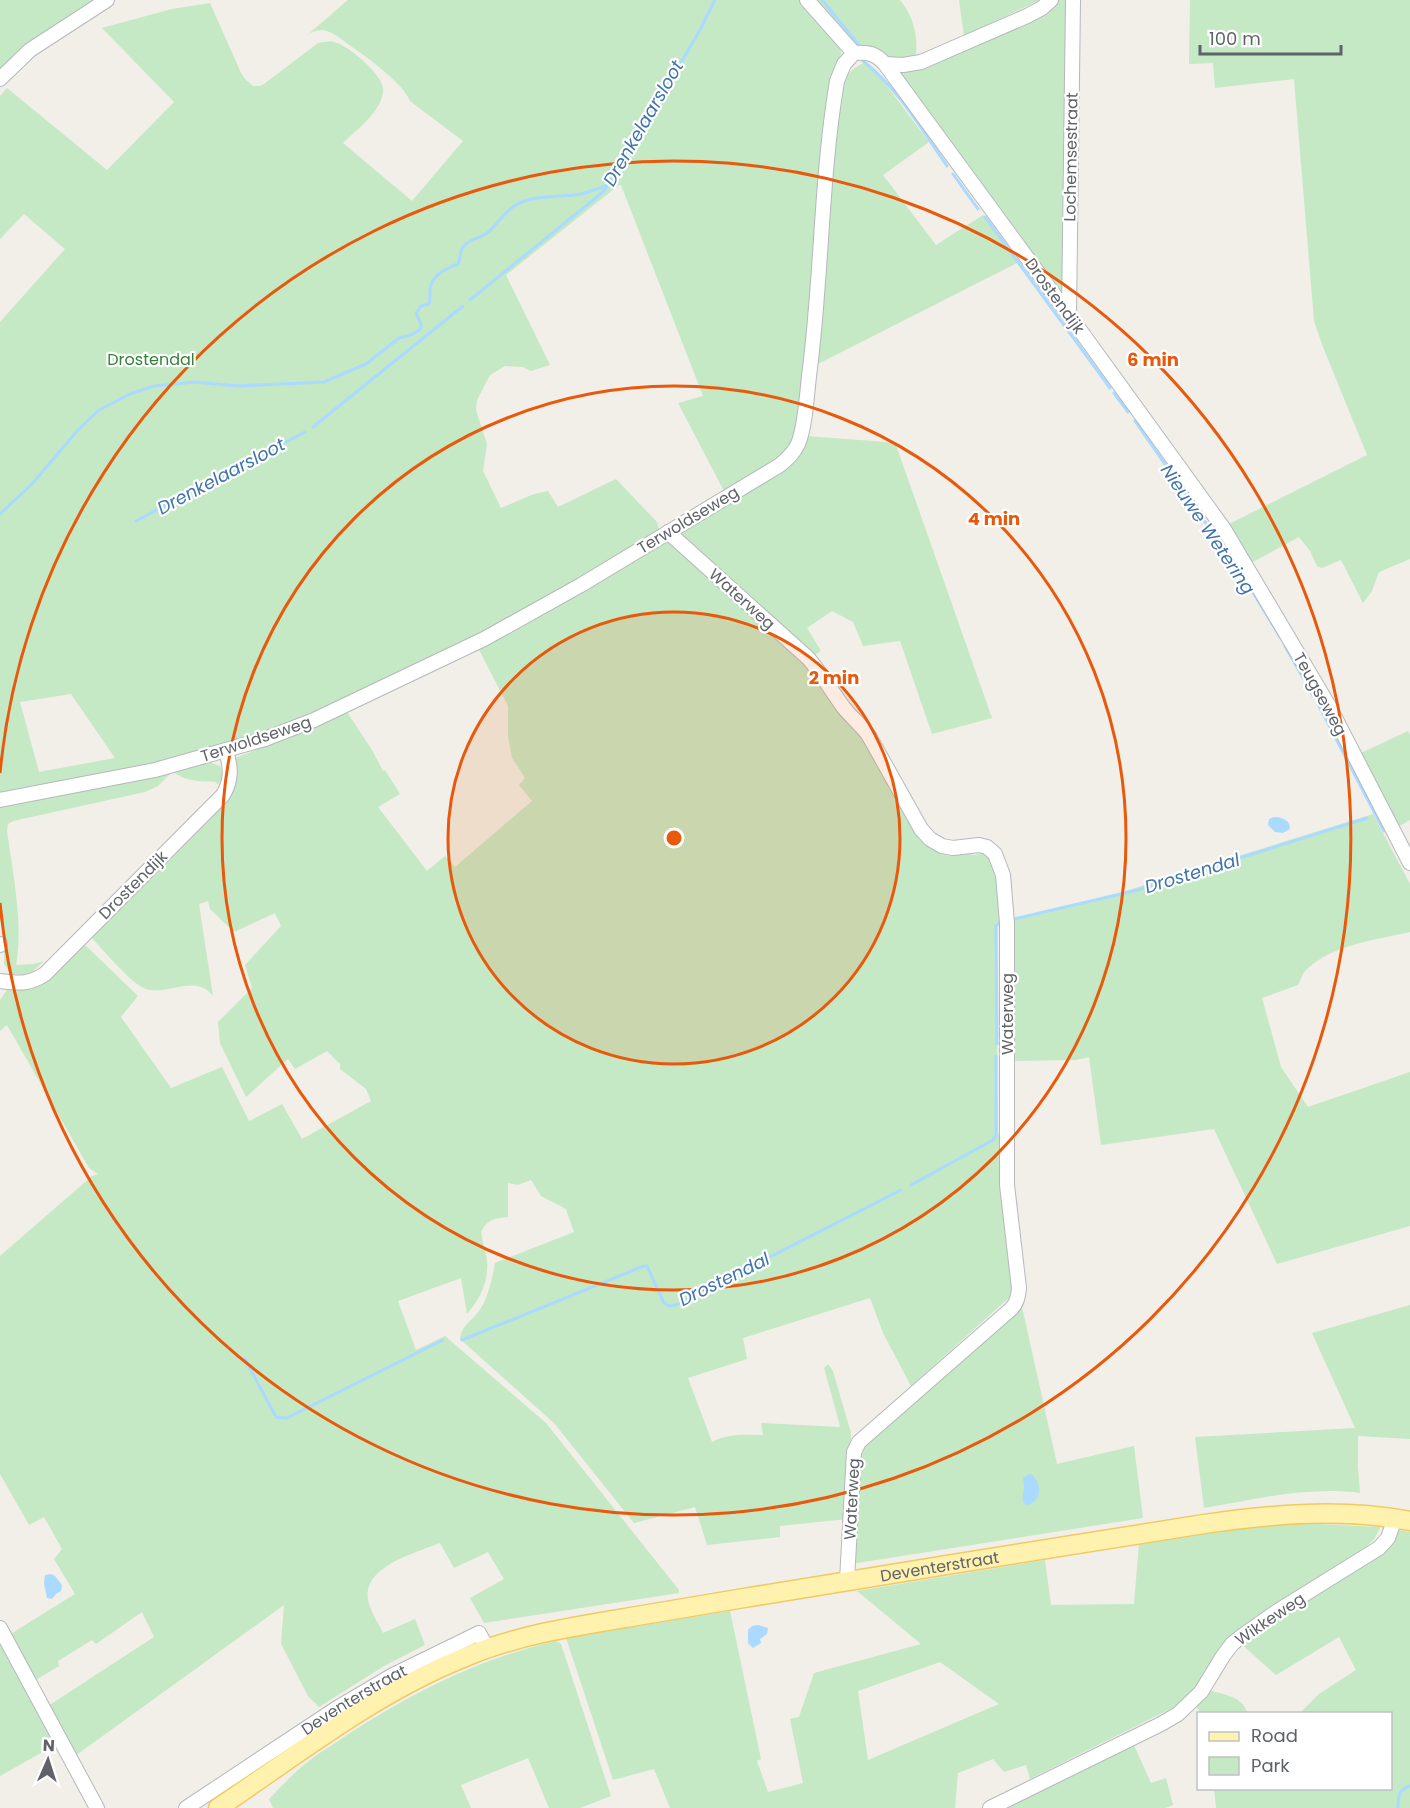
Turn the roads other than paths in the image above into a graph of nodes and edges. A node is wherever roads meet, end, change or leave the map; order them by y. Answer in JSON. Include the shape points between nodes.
{"nodes":[{"id":1,"x":107,"y":0,"type":"edge"},
{"id":2,"x":807,"y":0,"type":"edge"},
{"id":3,"x":1051,"y":0,"type":"edge"},
{"id":4,"x":1073,"y":0,"type":"edge"},
{"id":5,"x":859,"y":53,"type":"junction"},
{"id":6,"x":885,"y":64,"type":"junction"},
{"id":7,"x":0,"y":79,"type":"edge"},
{"id":8,"x":1070,"y":315,"type":"junction"},
{"id":9,"x":1224,"y":529,"type":"joint"},
{"id":10,"x":668,"y":532,"type":"junction"},
{"id":11,"x":226,"y":751,"type":"junction"},
{"id":12,"x":0,"y":800,"type":"edge"},
{"id":13,"x":1410,"y":863,"type":"edge"},
{"id":14,"x":0,"y":981,"type":"edge"},
{"id":15,"x":1402,"y":1520,"type":"edge"},
{"id":16,"x":847,"y":1581,"type":"junction"},
{"id":17,"x":0,"y":1628,"type":"edge"},
{"id":18,"x":225,"y":1801,"type":"edge"},
{"id":19,"x":97,"y":1808,"type":"edge"},
{"id":20,"x":186,"y":1808,"type":"edge"},
{"id":21,"x":990,"y":1808,"type":"edge"}],
"edges":[{"from":1,"to":7,"type":"street","via":[[30,50]]},
{"from":2,"to":5,"type":"street"},
{"from":3,"to":6,"type":"street","via":[[1027,16],[921,62]]},
{"from":4,"to":8,"type":"street","name":"Lochemsestraat"},
{"from":5,"to":6,"type":"street","via":[[876,55]]},
{"from":5,"to":10,"type":"street","name":"Terwoldseweg","via":[[847,59],[841,69],[834,95],[817,313],[797,446],[780,465]]},
{"from":6,"to":8,"type":"street","name":"Drostendijk"},
{"from":8,"to":9,"type":"street","name":"Drostendijk"},
{"from":9,"to":13,"type":"street","name":"Teugseweg","via":[[1329,706]]},
{"from":10,"to":11,"type":"street","name":"Terwoldseweg","via":[[484,639],[314,720]]},
{"from":10,"to":16,"type":"street","name":"Waterweg","via":[[815,666],[869,736],[930,839],[954,848],[987,847],[995,854],[1003,874],[1007,923],[1007,1185],[1018,1298],[1011,1310],[859,1442],[854,1452]]},
{"from":11,"to":12,"type":"street","name":"Terwoldseweg","via":[[155,770]]},
{"from":11,"to":14,"type":"street","name":"Drostendijk","via":[[231,773],[223,795],[45,974],[21,984]]},
{"from":15,"to":16,"type":"main road","name":"Deventerstraat","via":[[1331,1513],[1261,1516]]},
{"from":15,"to":21,"type":"street","name":"Wikkeweg","via":[[1379,1548],[1232,1644],[1201,1692],[1178,1714]]},
{"from":16,"to":18,"type":"main road","name":"Deventerstraat","via":[[581,1625],[487,1648],[393,1692]]},
{"from":17,"to":19,"type":"street"},
{"from":18,"to":20,"type":"street","name":"Deventerstraat"}]}
